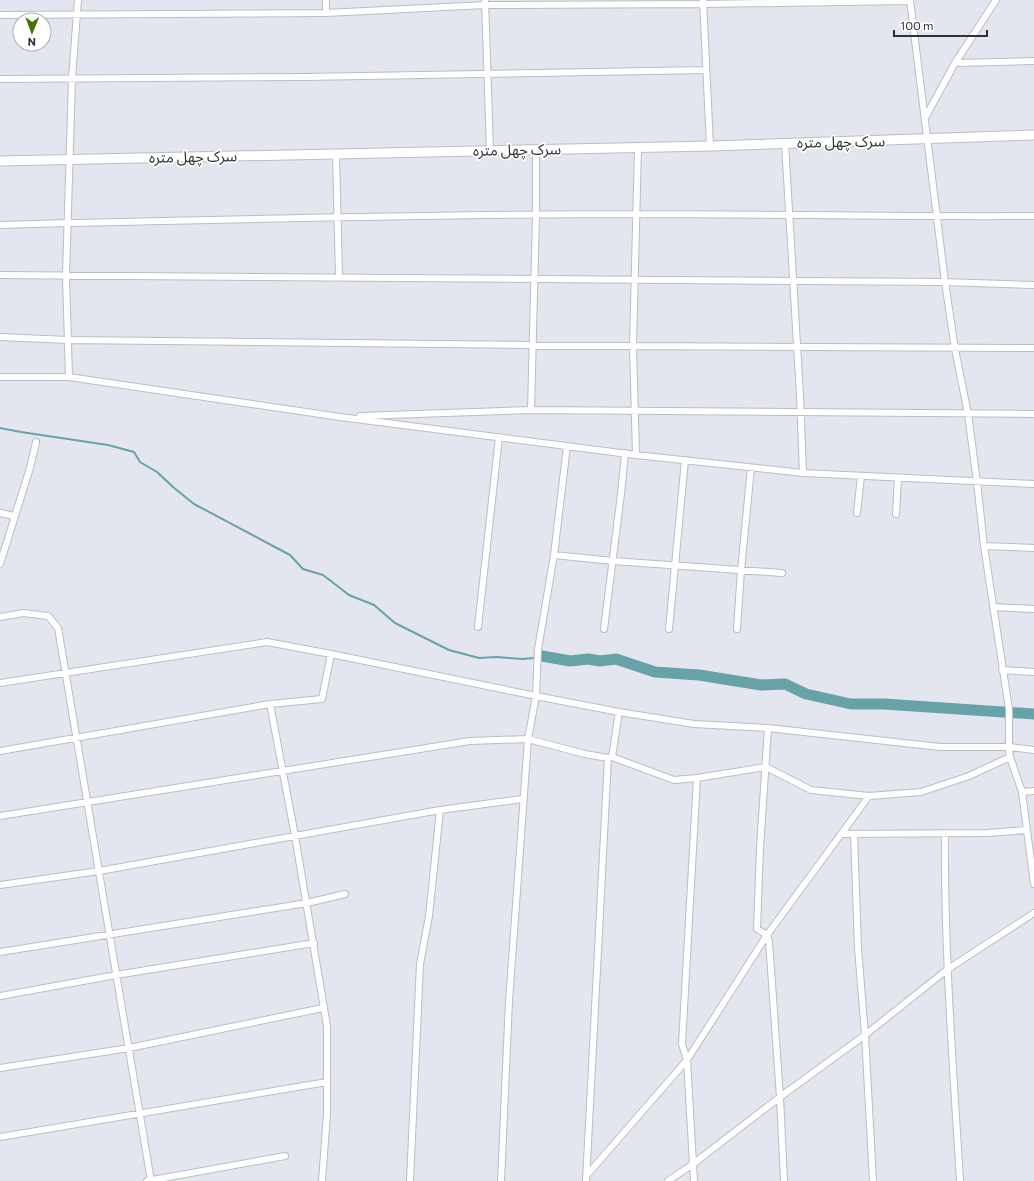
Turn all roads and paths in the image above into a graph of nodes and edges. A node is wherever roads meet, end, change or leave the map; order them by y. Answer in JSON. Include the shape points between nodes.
{"nodes":[{"id":1,"x":78,"y":0,"type":"edge"},
{"id":2,"x":326,"y":0,"type":"edge"},
{"id":3,"x":910,"y":0,"type":"edge"},
{"id":4,"x":996,"y":0,"type":"edge"},
{"id":5,"x":703,"y":2,"type":"edge"},
{"id":6,"x":485,"y":3,"type":"edge"},
{"id":7,"x":326,"y":13,"type":"junction"},
{"id":8,"x":0,"y":15,"type":"edge"},
{"id":9,"x":76,"y":15,"type":"junction"},
{"id":10,"x":1034,"y":61,"type":"edge"},
{"id":11,"x":955,"y":63,"type":"junction"},
{"id":12,"x":706,"y":70,"type":"junction"},
{"id":13,"x":487,"y":74,"type":"junction"},
{"id":14,"x":72,"y":78,"type":"junction"},
{"id":15,"x":0,"y":79,"type":"edge"},
{"id":16,"x":924,"y":118,"type":"junction"},
{"id":17,"x":1034,"y":135,"type":"edge"},
{"id":18,"x":927,"y":140,"type":"junction"},
{"id":19,"x":785,"y":143,"type":"junction"},
{"id":20,"x":710,"y":146,"type":"junction"},
{"id":21,"x":638,"y":147,"type":"junction"},
{"id":22,"x":536,"y":150,"type":"junction"},
{"id":23,"x":490,"y":151,"type":"junction"},
{"id":24,"x":336,"y":154,"type":"junction"},
{"id":25,"x":70,"y":160,"type":"junction"},
{"id":26,"x":0,"y":161,"type":"edge"},
{"id":27,"x":637,"y":214,"type":"junction"},
{"id":28,"x":536,"y":215,"type":"junction"},
{"id":29,"x":789,"y":216,"type":"junction"},
{"id":30,"x":1034,"y":216,"type":"edge"},
{"id":31,"x":937,"y":217,"type":"junction"},
{"id":32,"x":338,"y":218,"type":"junction"},
{"id":33,"x":67,"y":222,"type":"junction"},
{"id":34,"x":0,"y":225,"type":"edge"},
{"id":35,"x":0,"y":275,"type":"edge"},
{"id":36,"x":66,"y":276,"type":"junction"},
{"id":37,"x":339,"y":277,"type":"junction"},
{"id":38,"x":534,"y":279,"type":"junction"},
{"id":39,"x":634,"y":280,"type":"junction"},
{"id":40,"x":793,"y":281,"type":"junction"},
{"id":41,"x":945,"y":282,"type":"junction"},
{"id":42,"x":1034,"y":285,"type":"edge"},
{"id":43,"x":0,"y":337,"type":"edge"},
{"id":44,"x":68,"y":340,"type":"junction"},
{"id":45,"x":533,"y":344,"type":"junction"},
{"id":46,"x":632,"y":346,"type":"junction"},
{"id":47,"x":797,"y":347,"type":"junction"},
{"id":48,"x":1034,"y":348,"type":"edge"},
{"id":49,"x":955,"y":349,"type":"junction"},
{"id":50,"x":0,"y":377,"type":"edge"},
{"id":51,"x":69,"y":377,"type":"junction"},
{"id":52,"x":531,"y":410,"type":"junction"},
{"id":53,"x":635,"y":411,"type":"junction"},
{"id":54,"x":801,"y":412,"type":"junction"},
{"id":55,"x":968,"y":414,"type":"junction"},
{"id":56,"x":1034,"y":414,"type":"edge"},
{"id":57,"x":340,"y":417,"type":"junction"},
{"id":58,"x":499,"y":437,"type":"junction"},
{"id":59,"x":36,"y":442,"type":"dead end"},
{"id":60,"x":567,"y":446,"type":"junction"},
{"id":61,"x":625,"y":453,"type":"junction"},
{"id":62,"x":636,"y":455,"type":"junction"},
{"id":63,"x":685,"y":460,"type":"junction"},
{"id":64,"x":752,"y":468,"type":"junction"},
{"id":65,"x":803,"y":473,"type":"junction"},
{"id":66,"x":861,"y":476,"type":"junction"},
{"id":67,"x":898,"y":478,"type":"junction"},
{"id":68,"x":978,"y":482,"type":"junction"},
{"id":69,"x":1034,"y":484,"type":"edge"},
{"id":70,"x":0,"y":513,"type":"edge"},
{"id":71,"x":857,"y":513,"type":"dead end"},
{"id":72,"x":896,"y":514,"type":"dead end"},
{"id":73,"x":14,"y":516,"type":"junction"},
{"id":74,"x":984,"y":546,"type":"junction"},
{"id":75,"x":1034,"y":548,"type":"edge"},
{"id":76,"x":554,"y":555,"type":"junction"},
{"id":77,"x":612,"y":561,"type":"junction"},
{"id":78,"x":0,"y":564,"type":"edge"},
{"id":79,"x":675,"y":566,"type":"junction"},
{"id":80,"x":741,"y":570,"type":"junction"},
{"id":81,"x":782,"y":573,"type":"dead end"},
{"id":82,"x":993,"y":607,"type":"junction"},
{"id":83,"x":1034,"y":609,"type":"edge"},
{"id":84,"x":0,"y":617,"type":"edge"},
{"id":85,"x":478,"y":628,"type":"dead end"},
{"id":86,"x":604,"y":629,"type":"dead end"},
{"id":87,"x":669,"y":629,"type":"dead end"},
{"id":88,"x":737,"y":629,"type":"dead end"},
{"id":89,"x":331,"y":654,"type":"junction"},
{"id":90,"x":1002,"y":670,"type":"junction"},
{"id":91,"x":1034,"y":672,"type":"edge"},
{"id":92,"x":64,"y":673,"type":"junction"},
{"id":93,"x":0,"y":683,"type":"edge"},
{"id":94,"x":536,"y":696,"type":"junction"},
{"id":95,"x":270,"y":704,"type":"junction"},
{"id":96,"x":619,"y":712,"type":"junction"},
{"id":97,"x":768,"y":728,"type":"junction"},
{"id":98,"x":76,"y":738,"type":"junction"},
{"id":99,"x":528,"y":739,"type":"junction"},
{"id":100,"x":1009,"y":747,"type":"junction"},
{"id":101,"x":1034,"y":750,"type":"edge"},
{"id":102,"x":0,"y":751,"type":"edge"},
{"id":103,"x":1010,"y":757,"type":"junction"},
{"id":104,"x":610,"y":758,"type":"junction"},
{"id":105,"x":766,"y":767,"type":"junction"},
{"id":106,"x":283,"y":771,"type":"junction"},
{"id":107,"x":697,"y":778,"type":"junction"},
{"id":108,"x":1034,"y":791,"type":"edge"},
{"id":109,"x":1022,"y":792,"type":"junction"},
{"id":110,"x":868,"y":796,"type":"junction"},
{"id":111,"x":522,"y":799,"type":"junction"},
{"id":112,"x":87,"y":802,"type":"junction"},
{"id":113,"x":440,"y":810,"type":"junction"},
{"id":114,"x":0,"y":816,"type":"edge"},
{"id":115,"x":1027,"y":830,"type":"junction"},
{"id":116,"x":842,"y":834,"type":"junction"},
{"id":117,"x":854,"y":834,"type":"junction"},
{"id":118,"x":944,"y":834,"type":"junction"},
{"id":119,"x":295,"y":836,"type":"junction"},
{"id":120,"x":99,"y":871,"type":"junction"},
{"id":121,"x":1034,"y":884,"type":"edge"},
{"id":122,"x":0,"y":885,"type":"edge"},
{"id":123,"x":345,"y":894,"type":"dead end"},
{"id":124,"x":307,"y":902,"type":"junction"},
{"id":125,"x":1034,"y":912,"type":"edge"},
{"id":126,"x":109,"y":935,"type":"junction"},
{"id":127,"x":767,"y":935,"type":"junction"},
{"id":128,"x":314,"y":944,"type":"junction"},
{"id":129,"x":0,"y":952,"type":"edge"},
{"id":130,"x":948,"y":969,"type":"junction"},
{"id":131,"x":116,"y":975,"type":"junction"},
{"id":132,"x":0,"y":996,"type":"edge"},
{"id":133,"x":323,"y":1008,"type":"junction"},
{"id":134,"x":865,"y":1035,"type":"junction"},
{"id":135,"x":129,"y":1048,"type":"junction"},
{"id":136,"x":687,"y":1060,"type":"junction"},
{"id":137,"x":0,"y":1068,"type":"edge"},
{"id":138,"x":328,"y":1082,"type":"junction"},
{"id":139,"x":780,"y":1097,"type":"junction"},
{"id":140,"x":140,"y":1112,"type":"junction"},
{"id":141,"x":0,"y":1137,"type":"edge"},
{"id":142,"x":285,"y":1156,"type":"dead end"},
{"id":143,"x":693,"y":1164,"type":"junction"},
{"id":144,"x":586,"y":1178,"type":"edge"},
{"id":145,"x":147,"y":1181,"type":"edge"},
{"id":146,"x":151,"y":1181,"type":"edge"},
{"id":147,"x":322,"y":1181,"type":"edge"},
{"id":148,"x":410,"y":1181,"type":"edge"},
{"id":149,"x":501,"y":1181,"type":"edge"},
{"id":150,"x":668,"y":1181,"type":"edge"},
{"id":151,"x":694,"y":1181,"type":"edge"},
{"id":152,"x":784,"y":1181,"type":"edge"},
{"id":153,"x":873,"y":1181,"type":"edge"},
{"id":154,"x":960,"y":1181,"type":"edge"}],
"edges":[{"from":1,"to":9,"type":"street"},
{"from":2,"to":7,"type":"street"},
{"from":3,"to":5,"type":"street"},
{"from":3,"to":16,"type":"street"},
{"from":4,"to":11,"type":"street"},
{"from":5,"to":6,"type":"street"},
{"from":5,"to":12,"type":"street"},
{"from":6,"to":7,"type":"street"},
{"from":6,"to":13,"type":"street"},
{"from":7,"to":9,"type":"street"},
{"from":8,"to":9,"type":"street"},
{"from":9,"to":14,"type":"street"},
{"from":10,"to":11,"type":"street"},
{"from":11,"to":16,"type":"street"},
{"from":12,"to":13,"type":"street"},
{"from":12,"to":20,"type":"street"},
{"from":13,"to":14,"type":"street"},
{"from":13,"to":23,"type":"street"},
{"from":14,"to":15,"type":"street"},
{"from":14,"to":25,"type":"street"},
{"from":16,"to":18,"type":"street"},
{"from":17,"to":18,"type":"street","name":"سرک چهل متره"},
{"from":18,"to":19,"type":"street","name":"سرک چهل متره"},
{"from":18,"to":31,"type":"street"},
{"from":19,"to":20,"type":"street","name":"سرک چهل متره"},
{"from":19,"to":29,"type":"street"},
{"from":20,"to":21,"type":"street","name":"سرک چهل متره"},
{"from":21,"to":22,"type":"street","name":"سرک چهل متره"},
{"from":21,"to":27,"type":"street"},
{"from":22,"to":23,"type":"street","name":"سرک چهل متره"},
{"from":22,"to":28,"type":"street"},
{"from":23,"to":24,"type":"street","name":"سرک چهل متره"},
{"from":24,"to":25,"type":"street","name":"سرک چهل متره"},
{"from":24,"to":32,"type":"street"},
{"from":25,"to":26,"type":"street","name":"سرک چهل متره"},
{"from":25,"to":33,"type":"street"},
{"from":27,"to":28,"type":"street"},
{"from":27,"to":29,"type":"street"},
{"from":27,"to":39,"type":"street"},
{"from":28,"to":32,"type":"street"},
{"from":28,"to":38,"type":"street"},
{"from":29,"to":31,"type":"street"},
{"from":29,"to":40,"type":"street"},
{"from":30,"to":31,"type":"street"},
{"from":31,"to":41,"type":"street"},
{"from":32,"to":33,"type":"street"},
{"from":32,"to":37,"type":"street"},
{"from":33,"to":34,"type":"street"},
{"from":33,"to":36,"type":"street"},
{"from":35,"to":36,"type":"street"},
{"from":36,"to":37,"type":"street"},
{"from":36,"to":44,"type":"street"},
{"from":37,"to":38,"type":"street"},
{"from":38,"to":39,"type":"street"},
{"from":38,"to":45,"type":"street"},
{"from":39,"to":40,"type":"street"},
{"from":39,"to":46,"type":"street"},
{"from":40,"to":41,"type":"street"},
{"from":40,"to":47,"type":"street"},
{"from":41,"to":42,"type":"street"},
{"from":41,"to":49,"type":"street"},
{"from":43,"to":44,"type":"street"},
{"from":44,"to":45,"type":"street"},
{"from":44,"to":51,"type":"street"},
{"from":45,"to":46,"type":"street"},
{"from":45,"to":52,"type":"street"},
{"from":46,"to":47,"type":"street"},
{"from":46,"to":53,"type":"street"},
{"from":47,"to":49,"type":"street"},
{"from":47,"to":54,"type":"street"},
{"from":48,"to":49,"type":"street"},
{"from":49,"to":55,"type":"street"},
{"from":50,"to":51,"type":"street"},
{"from":51,"to":57,"type":"street"},
{"from":52,"to":53,"type":"street"},
{"from":52,"to":57,"type":"street"},
{"from":53,"to":54,"type":"street"},
{"from":53,"to":62,"type":"street"},
{"from":54,"to":55,"type":"street"},
{"from":54,"to":65,"type":"street"},
{"from":55,"to":56,"type":"street"},
{"from":55,"to":68,"type":"street"},
{"from":57,"to":58,"type":"street"},
{"from":58,"to":60,"type":"street"},
{"from":58,"to":85,"type":"street"},
{"from":59,"to":73,"type":"street"},
{"from":60,"to":61,"type":"street"},
{"from":60,"to":76,"type":"street"},
{"from":61,"to":62,"type":"street"},
{"from":61,"to":77,"type":"street"},
{"from":62,"to":63,"type":"street"},
{"from":63,"to":64,"type":"street"},
{"from":63,"to":79,"type":"street"},
{"from":64,"to":65,"type":"street"},
{"from":64,"to":80,"type":"street"},
{"from":65,"to":66,"type":"street"},
{"from":66,"to":67,"type":"street"},
{"from":66,"to":71,"type":"street"},
{"from":67,"to":68,"type":"street"},
{"from":67,"to":72,"type":"street"},
{"from":68,"to":69,"type":"street"},
{"from":68,"to":74,"type":"street"},
{"from":70,"to":73,"type":"street"},
{"from":73,"to":78,"type":"street"},
{"from":74,"to":75,"type":"street"},
{"from":74,"to":82,"type":"street"},
{"from":76,"to":77,"type":"street"},
{"from":76,"to":94,"type":"street","via":[[538,649]]},
{"from":77,"to":79,"type":"street"},
{"from":77,"to":86,"type":"street"},
{"from":79,"to":80,"type":"street"},
{"from":79,"to":87,"type":"street"},
{"from":80,"to":81,"type":"street"},
{"from":80,"to":88,"type":"street"},
{"from":82,"to":83,"type":"street"},
{"from":82,"to":90,"type":"street"},
{"from":84,"to":92,"type":"street","via":[[23,613],[48,616],[58,628]]},
{"from":89,"to":92,"type":"street","via":[[267,642]]},
{"from":89,"to":94,"type":"street"},
{"from":89,"to":95,"type":"street","via":[[322,699]]},
{"from":90,"to":91,"type":"street"},
{"from":90,"to":100,"type":"street","via":[[1010,717]]},
{"from":92,"to":93,"type":"street"},
{"from":92,"to":98,"type":"street"},
{"from":94,"to":96,"type":"street"},
{"from":94,"to":99,"type":"street"},
{"from":95,"to":98,"type":"street"},
{"from":95,"to":106,"type":"street"},
{"from":96,"to":97,"type":"street","via":[[694,724]]},
{"from":96,"to":104,"type":"street"},
{"from":97,"to":100,"type":"street","via":[[940,747]]},
{"from":97,"to":105,"type":"street"},
{"from":98,"to":102,"type":"street"},
{"from":98,"to":112,"type":"street"},
{"from":99,"to":104,"type":"street"},
{"from":99,"to":106,"type":"street","via":[[470,741]]},
{"from":99,"to":111,"type":"street"},
{"from":100,"to":101,"type":"street"},
{"from":100,"to":103,"type":"street"},
{"from":103,"to":109,"type":"street"},
{"from":103,"to":110,"type":"street","via":[[969,776],[921,792]]},
{"from":104,"to":107,"type":"street","via":[[674,780]]},
{"from":104,"to":144,"type":"street"},
{"from":105,"to":107,"type":"street"},
{"from":105,"to":110,"type":"street","via":[[811,790]]},
{"from":105,"to":127,"type":"street","via":[[757,929]]},
{"from":106,"to":112,"type":"street"},
{"from":106,"to":119,"type":"street"},
{"from":107,"to":136,"type":"street","via":[[682,1044]]},
{"from":108,"to":109,"type":"street"},
{"from":109,"to":115,"type":"street"},
{"from":110,"to":116,"type":"street"},
{"from":111,"to":113,"type":"street"},
{"from":111,"to":149,"type":"street","via":[[508,1001]]},
{"from":112,"to":114,"type":"street"},
{"from":112,"to":120,"type":"street"},
{"from":113,"to":119,"type":"street"},
{"from":113,"to":148,"type":"street","via":[[429,916],[420,964]]},
{"from":115,"to":118,"type":"street","via":[[987,834]]},
{"from":115,"to":121,"type":"street"},
{"from":116,"to":117,"type":"street"},
{"from":116,"to":127,"type":"street"},
{"from":117,"to":118,"type":"street"},
{"from":117,"to":134,"type":"street","via":[[858,948]]},
{"from":118,"to":130,"type":"street"},
{"from":119,"to":120,"type":"street"},
{"from":119,"to":124,"type":"street"},
{"from":120,"to":122,"type":"street"},
{"from":120,"to":126,"type":"street"},
{"from":123,"to":124,"type":"street"},
{"from":124,"to":126,"type":"street"},
{"from":124,"to":128,"type":"street"},
{"from":125,"to":130,"type":"street"},
{"from":126,"to":129,"type":"street"},
{"from":126,"to":131,"type":"street"},
{"from":127,"to":136,"type":"street"},
{"from":127,"to":139,"type":"street"},
{"from":128,"to":131,"type":"street"},
{"from":128,"to":133,"type":"street"},
{"from":130,"to":134,"type":"street"},
{"from":130,"to":154,"type":"street"},
{"from":131,"to":132,"type":"street"},
{"from":131,"to":135,"type":"street"},
{"from":133,"to":135,"type":"street"},
{"from":133,"to":138,"type":"street","via":[[327,1026]]},
{"from":134,"to":139,"type":"street"},
{"from":134,"to":153,"type":"street"},
{"from":135,"to":137,"type":"street"},
{"from":135,"to":140,"type":"street"},
{"from":136,"to":143,"type":"street"},
{"from":136,"to":144,"type":"street"},
{"from":138,"to":140,"type":"street"},
{"from":138,"to":147,"type":"street"},
{"from":139,"to":143,"type":"street"},
{"from":139,"to":152,"type":"street"},
{"from":140,"to":141,"type":"street"},
{"from":140,"to":146,"type":"street"},
{"from":142,"to":146,"type":"street"},
{"from":143,"to":150,"type":"street"},
{"from":143,"to":151,"type":"street"},
{"from":145,"to":146,"type":"street"}]}
